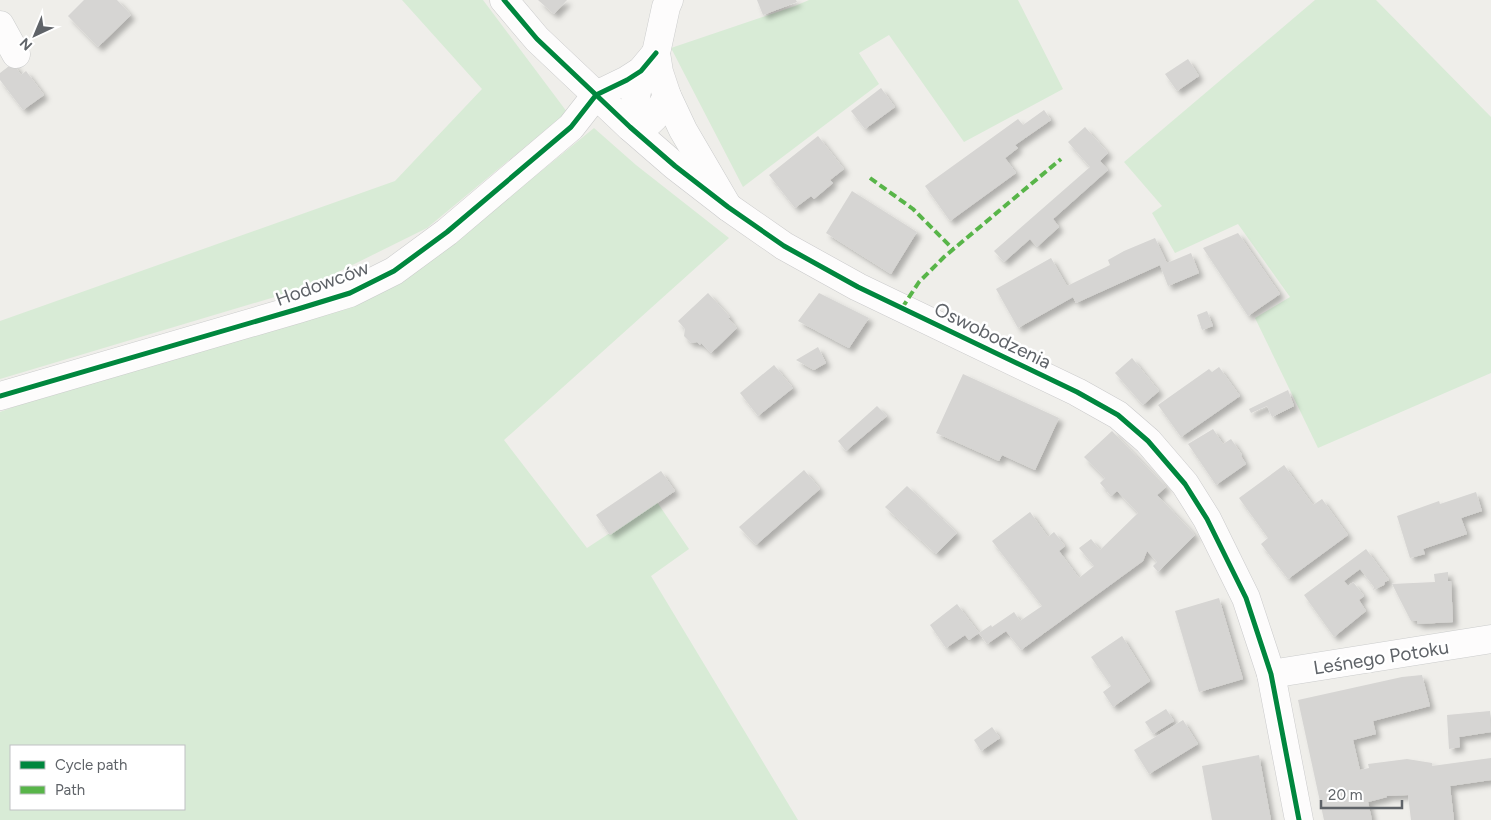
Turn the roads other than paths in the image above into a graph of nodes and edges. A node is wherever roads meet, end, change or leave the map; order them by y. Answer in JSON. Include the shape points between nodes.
{"nodes":[{"id":1,"x":504,"y":0,"type":"edge"},
{"id":2,"x":669,"y":0,"type":"edge"},
{"id":3,"x":0,"y":25,"type":"edge"},
{"id":4,"x":16,"y":54,"type":"dead end"},
{"id":5,"x":648,"y":62,"type":"junction"},
{"id":6,"x":596,"y":95,"type":"junction"},
{"id":7,"x":667,"y":96,"type":"junction"},
{"id":8,"x":630,"y":127,"type":"junction"},
{"id":9,"x":728,"y":207,"type":"junction"},
{"id":10,"x":0,"y":396,"type":"edge"},
{"id":11,"x":1491,"y":639,"type":"edge"},
{"id":12,"x":1271,"y":674,"type":"junction"},
{"id":13,"x":1299,"y":820,"type":"edge"}],
"edges":[{"from":1,"to":6,"type":"street","name":"Oswobodzenia","via":[[537,39]]},
{"from":2,"to":5,"type":"street"},
{"from":3,"to":4,"type":"street"},
{"from":5,"to":6,"type":"street","via":[[627,80]]},
{"from":5,"to":7,"type":"street","via":[[659,72]]},
{"from":5,"to":8,"type":"street"},
{"from":6,"to":8,"type":"street","name":"Oswobodzenia"},
{"from":6,"to":10,"type":"street","name":"Hodowców","via":[[572,127],[447,232],[394,271],[350,293]]},
{"from":7,"to":8,"type":"street","via":[[652,121],[639,130]]},
{"from":7,"to":9,"type":"street"},
{"from":8,"to":9,"type":"street","name":"Oswobodzenia"},
{"from":9,"to":12,"type":"street","name":"Oswobodzenia","via":[[784,246],[858,287],[1077,392],[1118,415],[1148,441],[1185,484],[1207,519],[1246,598]]},
{"from":11,"to":12,"type":"street","name":"Leśnego Potoku"},
{"from":12,"to":13,"type":"street","name":"Oswobodzenia"}]}
